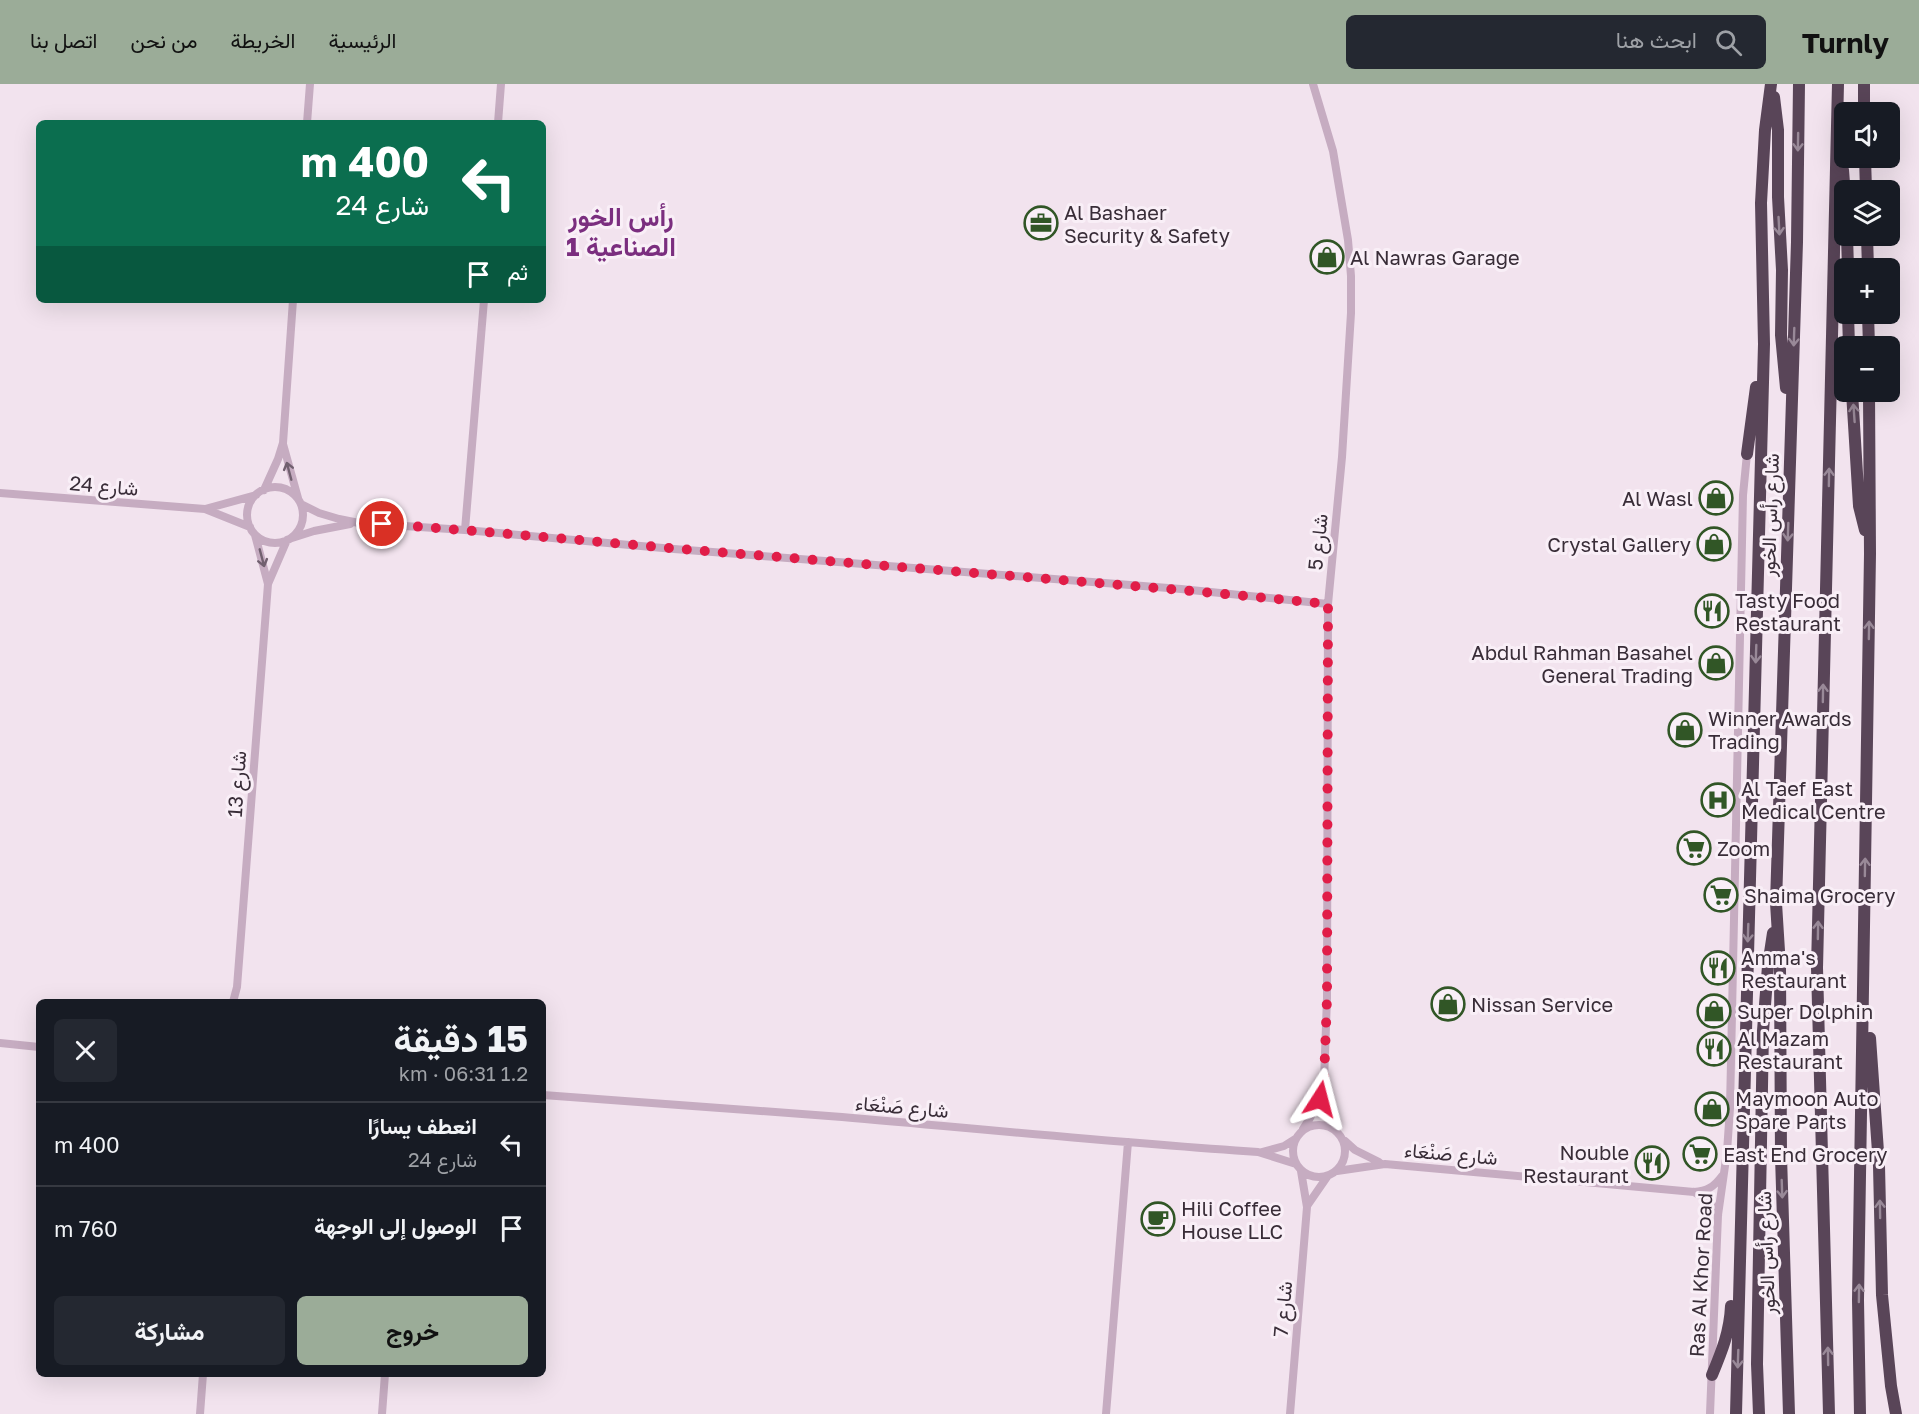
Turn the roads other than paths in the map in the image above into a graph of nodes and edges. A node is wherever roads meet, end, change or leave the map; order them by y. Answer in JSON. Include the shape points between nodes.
{"nodes":[{"id":1,"x":310,"y":84,"type":"edge"},
{"id":2,"x":501,"y":84,"type":"edge"},
{"id":3,"x":1313,"y":84,"type":"edge"},
{"id":4,"x":1772,"y":84,"type":"edge"},
{"id":5,"x":1799,"y":84,"type":"edge"},
{"id":6,"x":1864,"y":84,"type":"edge"},
{"id":7,"x":1838,"y":87,"type":"edge"},
{"id":8,"x":1864,"y":102,"type":"edge"},
{"id":9,"x":307,"y":120,"type":"edge"},
{"id":10,"x":498,"y":120,"type":"edge"},
{"id":11,"x":1844,"y":180,"type":"edge"},
{"id":12,"x":1763,"y":302,"type":"junction"},
{"id":13,"x":292,"y":303,"type":"edge"},
{"id":14,"x":484,"y":303,"type":"edge"},
{"id":15,"x":1853,"y":402,"type":"edge"},
{"id":16,"x":1869,"y":402,"type":"edge"},
{"id":17,"x":1790,"y":440,"type":"junction"},
{"id":18,"x":283,"y":443,"type":"junction"},
{"id":19,"x":1747,"y":454,"type":"joint"},
{"id":20,"x":0,"y":492,"type":"edge"},
{"id":21,"x":260,"y":493,"type":"junction"},
{"id":22,"x":299,"y":501,"type":"junction"},
{"id":23,"x":205,"y":509,"type":"junction"},
{"id":24,"x":359,"y":523,"type":"junction"},
{"id":25,"x":252,"y":530,"type":"junction"},
{"id":26,"x":465,"y":530,"type":"junction"},
{"id":27,"x":290,"y":539,"type":"junction"},
{"id":28,"x":1870,"y":554,"type":"junction"},
{"id":29,"x":268,"y":584,"type":"junction"},
{"id":30,"x":1328,"y":604,"type":"junction"},
{"id":31,"x":1776,"y":903,"type":"junction"},
{"id":32,"x":1864,"y":948,"type":"junction"},
{"id":33,"x":237,"y":987,"type":"junction"},
{"id":34,"x":234,"y":999,"type":"edge"},
{"id":35,"x":239,"y":999,"type":"edge"},
{"id":36,"x":0,"y":1043,"type":"edge"},
{"id":37,"x":36,"y":1047,"type":"edge"},
{"id":38,"x":1324,"y":1081,"type":"junction"},
{"id":39,"x":546,"y":1095,"type":"edge"},
{"id":40,"x":1302,"y":1131,"type":"junction"},
{"id":41,"x":1340,"y":1135,"type":"junction"},
{"id":42,"x":1295,"y":1139,"type":"junction"},
{"id":43,"x":1128,"y":1142,"type":"junction"},
{"id":44,"x":1258,"y":1152,"type":"junction"},
{"id":45,"x":1385,"y":1164,"type":"junction"},
{"id":46,"x":1742,"y":1167,"type":"junction"},
{"id":47,"x":1298,"y":1168,"type":"junction"},
{"id":48,"x":1337,"y":1171,"type":"junction"},
{"id":49,"x":1723,"y":1176,"type":"junction"},
{"id":50,"x":1327,"y":1177,"type":"junction"},
{"id":51,"x":1694,"y":1192,"type":"junction"},
{"id":52,"x":1307,"y":1207,"type":"junction"},
{"id":53,"x":1718,"y":1215,"type":"junction"},
{"id":54,"x":1712,"y":1375,"type":"junction"},
{"id":55,"x":203,"y":1377,"type":"edge"},
{"id":56,"x":385,"y":1377,"type":"edge"},
{"id":57,"x":200,"y":1414,"type":"edge"},
{"id":58,"x":382,"y":1414,"type":"edge"},
{"id":59,"x":1106,"y":1414,"type":"edge"},
{"id":60,"x":1290,"y":1414,"type":"edge"},
{"id":61,"x":1710,"y":1414,"type":"edge"},
{"id":62,"x":1736,"y":1414,"type":"edge"},
{"id":63,"x":1759,"y":1414,"type":"edge"},
{"id":64,"x":1789,"y":1414,"type":"edge"},
{"id":65,"x":1829,"y":1414,"type":"edge"},
{"id":66,"x":1860,"y":1414,"type":"edge"},
{"id":67,"x":1896,"y":1414,"type":"edge"}],
"edges":[{"from":1,"to":9,"type":"street"},
{"from":2,"to":10,"type":"street"},
{"from":3,"to":30,"type":"street","name":"شارع 5","via":[[1335,162],[1351,276]]},
{"from":4,"to":12,"type":"highway","via":[[1761,203]]},
{"from":4,"to":17,"type":"highway","one_way":true,"via":[[1778,130],[1781,335]]},
{"from":5,"to":17,"type":"highway","name":"شارع رأس الخور","one_way":true},
{"from":6,"to":8,"type":"highway"},
{"from":7,"to":11,"type":"highway"},
{"from":65,"to":7,"type":"highway","one_way":true,"via":[[1817,969]]},
{"from":12,"to":19,"type":"highway"},
{"from":12,"to":46,"type":"highway","one_way":true},
{"from":13,"to":18,"type":"street"},
{"from":14,"to":26,"type":"street"},
{"from":28,"to":15,"type":"highway","one_way":true,"via":[[1859,506]]},
{"from":16,"to":28,"type":"highway"},
{"from":17,"to":31,"type":"highway","name":"شارع رأس الخور","one_way":true},
{"from":18,"to":21,"type":"street"},
{"from":22,"to":18,"type":"street","one_way":true},
{"from":19,"to":49,"type":"street","name":"Ras Al Khor Road","via":[[1730,1108]]},
{"from":20,"to":23,"type":"street","name":"شارع 24"},
{"from":21,"to":22,"type":"street","via":[[282,488]]},
{"from":21,"to":23,"type":"street","name":"شارع 24"},
{"from":21,"to":25,"type":"street","via":[[248,510]]},
{"from":22,"to":24,"type":"street","via":[[319,513]]},
{"from":22,"to":27,"type":"street","via":[[302,522]]},
{"from":23,"to":25,"type":"street","name":"شارع 24"},
{"from":24,"to":26,"type":"street"},
{"from":24,"to":27,"type":"street"},
{"from":25,"to":27,"type":"street","via":[[269,543]]},
{"from":25,"to":29,"type":"street","name":"شارع 13","one_way":true},
{"from":26,"to":30,"type":"street"},
{"from":27,"to":29,"type":"street","name":"شارع 13"},
{"from":32,"to":28,"type":"highway","one_way":true},
{"from":29,"to":33,"type":"street","name":"شارع 13"},
{"from":30,"to":38,"type":"street","name":"شارع 5"},
{"from":31,"to":63,"type":"highway","via":[[1763,1031]]},
{"from":31,"to":64,"type":"highway","name":"شارع رأس الخور","one_way":true},
{"from":66,"to":32,"type":"highway","one_way":true},
{"from":67,"to":32,"type":"highway","one_way":true,"via":[[1882,1295],[1879,1166]]},
{"from":33,"to":34,"type":"street","name":"شارع 13"},
{"from":33,"to":35,"type":"street","name":"شارع 13"},
{"from":36,"to":37,"type":"street"},
{"from":38,"to":40,"type":"street","name":"شارع 5","via":[[1320,1099]]},
{"from":38,"to":41,"type":"street","name":"شارع 5"},
{"from":39,"to":43,"type":"street","name":"شارع صَنْعَاء"},
{"from":40,"to":41,"type":"street","via":[[1310,1126],[1329,1126]]},
{"from":40,"to":42,"type":"street"},
{"from":41,"to":45,"type":"street","name":"شارع صَنْعَاء","via":[[1355,1150]]},
{"from":41,"to":48,"type":"street","via":[[1345,1156]]},
{"from":42,"to":44,"type":"street","name":"شارع صَنْعَاء"},
{"from":42,"to":47,"type":"street"},
{"from":43,"to":44,"type":"street","name":"شارع صَنْعَاء"},
{"from":43,"to":59,"type":"street"},
{"from":44,"to":47,"type":"street","name":"شارع صَنْعَاء"},
{"from":45,"to":48,"type":"street","name":"شارع صَنْعَاء"},
{"from":45,"to":51,"type":"street","name":"شارع صَنْعَاء"},
{"from":46,"to":54,"type":"highway","via":[[1730,1328]]},
{"from":46,"to":62,"type":"highway","one_way":true},
{"from":47,"to":50,"type":"street","via":[[1314,1178]]},
{"from":47,"to":52,"type":"street","name":"شارع 7"},
{"from":48,"to":50,"type":"street"},
{"from":49,"to":51,"type":"street","via":[[1711,1188]]},
{"from":49,"to":53,"type":"street","name":"Ras Al Khor Road"},
{"from":50,"to":52,"type":"street","name":"شارع 7"},
{"from":51,"to":53,"type":"street","via":[[1711,1203]]},
{"from":52,"to":60,"type":"street","name":"شارع 7"},
{"from":53,"to":54,"type":"street","name":"Ras Al Khor Road"},
{"from":54,"to":61,"type":"street","name":"Ras Al Khor Road"},
{"from":55,"to":57,"type":"street"},
{"from":56,"to":58,"type":"street"}]}
